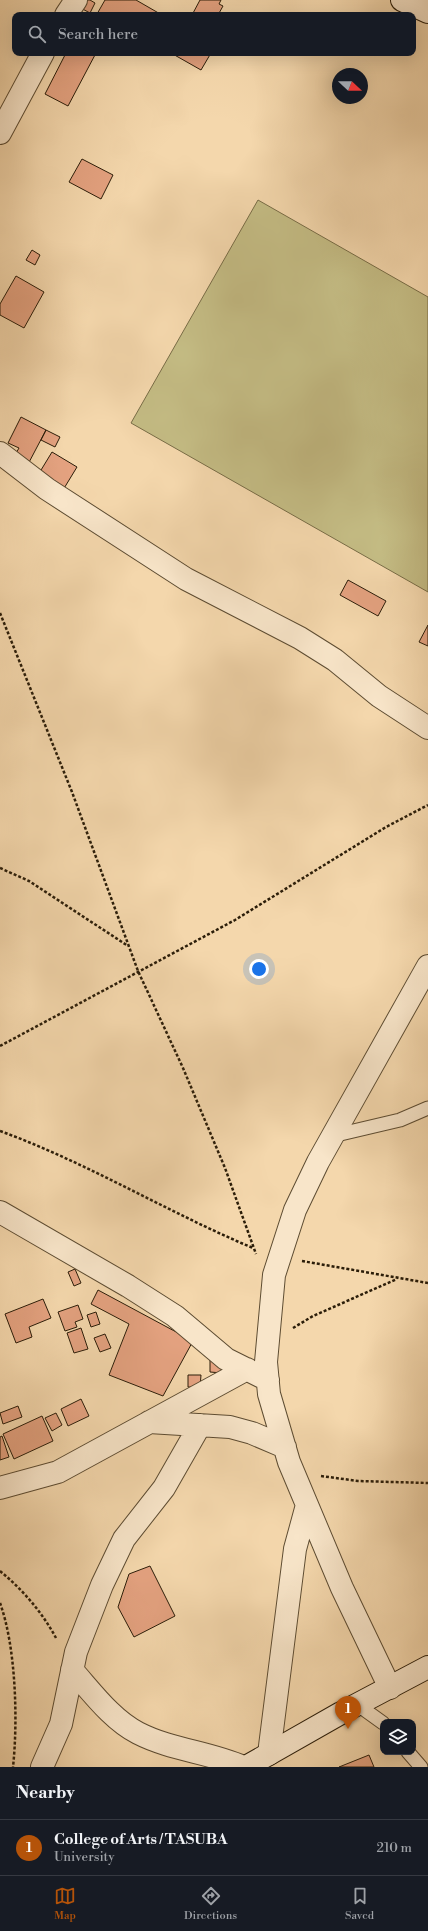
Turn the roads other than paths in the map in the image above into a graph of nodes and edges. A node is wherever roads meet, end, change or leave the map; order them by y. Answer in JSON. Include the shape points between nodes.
{"nodes":[{"id":1,"x":76,"y":0,"type":"edge"},
{"id":2,"x":402,"y":0,"type":"edge"},
{"id":3,"x":68,"y":12,"type":"edge"},
{"id":4,"x":428,"y":12,"type":"edge"},
{"id":5,"x":41,"y":56,"type":"edge"},
{"id":6,"x":0,"y":133,"type":"edge"},
{"id":7,"x":0,"y":453,"type":"edge"},
{"id":8,"x":428,"y":728,"type":"edge"},
{"id":9,"x":428,"y":966,"type":"edge"},
{"id":10,"x":428,"y":1108,"type":"edge"},
{"id":11,"x":332,"y":1136,"type":"junction"},
{"id":12,"x":0,"y":1212,"type":"edge"},
{"id":13,"x":247,"y":1369,"type":"junction"},
{"id":14,"x":268,"y":1380,"type":"junction"},
{"id":15,"x":150,"y":1422,"type":"junction"},
{"id":16,"x":200,"y":1425,"type":"junction"},
{"id":17,"x":285,"y":1447,"type":"junction"},
{"id":18,"x":0,"y":1488,"type":"edge"},
{"id":19,"x":307,"y":1505,"type":"junction"},
{"id":20,"x":428,"y":1667,"type":"edge"},
{"id":21,"x":72,"y":1668,"type":"junction"},
{"id":22,"x":390,"y":1688,"type":"junction"},
{"id":23,"x":358,"y":1705,"type":"junction"},
{"id":24,"x":380,"y":1721,"type":"edge"},
{"id":25,"x":269,"y":1754,"type":"junction"},
{"id":26,"x":411,"y":1755,"type":"edge"},
{"id":27,"x":42,"y":1767,"type":"edge"},
{"id":28,"x":243,"y":1767,"type":"edge"},
{"id":29,"x":246,"y":1767,"type":"edge"},
{"id":30,"x":421,"y":1767,"type":"edge"}],
"edges":[{"from":1,"to":3,"type":"street"},
{"from":2,"to":4,"type":"street"},
{"from":5,"to":6,"type":"street"},
{"from":7,"to":8,"type":"street","via":[[47,489],[186,578],[300,638],[335,660],[380,696]]},
{"from":9,"to":11,"type":"street"},
{"from":10,"to":11,"type":"lane","via":[[400,1120]]},
{"from":11,"to":14,"type":"street","via":[[295,1210],[274,1275],[266,1362]]},
{"from":12,"to":13,"type":"street","via":[[128,1286],[175,1316],[226,1359]]},
{"from":13,"to":14,"type":"street"},
{"from":13,"to":15,"type":"street"},
{"from":14,"to":17,"type":"street"},
{"from":15,"to":16,"type":"street"},
{"from":15,"to":18,"type":"street","via":[[58,1472]]},
{"from":16,"to":17,"type":"street","via":[[230,1427]]},
{"from":16,"to":21,"type":"street","via":[[164,1488],[124,1540],[102,1585]]},
{"from":17,"to":19,"type":"street"},
{"from":19,"to":22,"type":"street","via":[[342,1588]]},
{"from":19,"to":25,"type":"street","via":[[295,1548]]},
{"from":20,"to":22,"type":"street"},
{"from":21,"to":27,"type":"street","via":[[60,1724]]},
{"from":21,"to":28,"type":"street","via":[[112,1714],[137,1733],[166,1745]]},
{"from":22,"to":23,"type":"street"},
{"from":23,"to":24,"type":"lane"},
{"from":23,"to":25,"type":"street"},
{"from":25,"to":29,"type":"street"},
{"from":26,"to":30,"type":"lane"}]}
